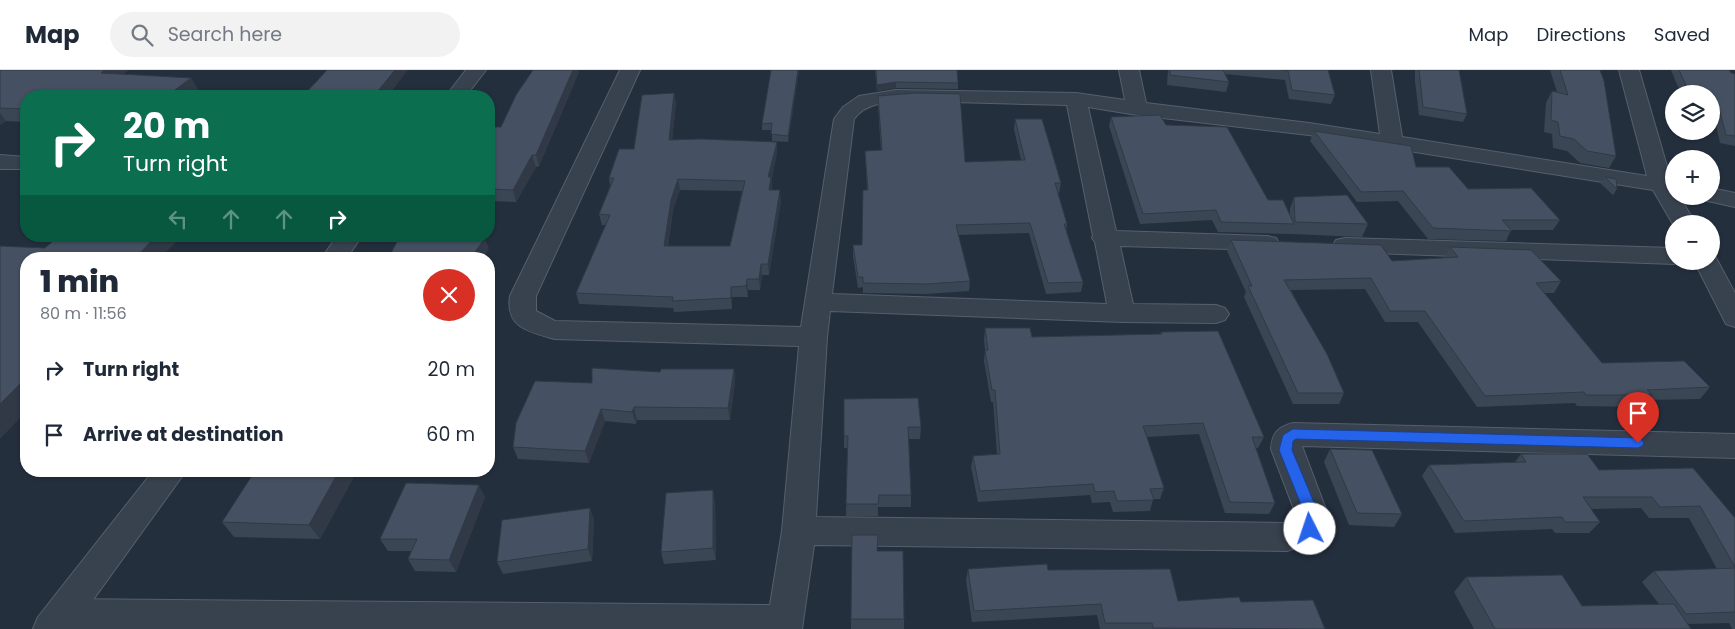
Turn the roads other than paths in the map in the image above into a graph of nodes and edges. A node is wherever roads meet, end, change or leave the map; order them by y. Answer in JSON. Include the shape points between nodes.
{"nodes":[{"id":1,"x":476,"y":70,"type":"edge"},
{"id":2,"x":630,"y":70,"type":"edge"},
{"id":3,"x":1129,"y":70,"type":"edge"},
{"id":4,"x":1381,"y":70,"type":"edge"},
{"id":5,"x":1629,"y":70,"type":"edge"},
{"id":6,"x":461,"y":90,"type":"edge"},
{"id":7,"x":1076,"y":99,"type":"junction"},
{"id":8,"x":1137,"y":109,"type":"junction"},
{"id":9,"x":1392,"y":142,"type":"junction"},
{"id":10,"x":0,"y":162,"type":"edge"},
{"id":11,"x":20,"y":163,"type":"edge"},
{"id":12,"x":1665,"y":180,"type":"edge"},
{"id":13,"x":1665,"y":186,"type":"edge"},
{"id":14,"x":1720,"y":197,"type":"edge"},
{"id":15,"x":1735,"y":200,"type":"edge"},
{"id":16,"x":1104,"y":238,"type":"junction"},
{"id":17,"x":1294,"y":244,"type":"edge"},
{"id":18,"x":1324,"y":245,"type":"edge"},
{"id":19,"x":1665,"y":256,"type":"edge"},
{"id":20,"x":1711,"y":270,"type":"edge"},
{"id":21,"x":819,"y":302,"type":"junction"},
{"id":22,"x":1122,"y":313,"type":"junction"},
{"id":23,"x":1216,"y":314,"type":"dead end"},
{"id":24,"x":1735,"y":318,"type":"edge"},
{"id":25,"x":813,"y":337,"type":"junction"},
{"id":26,"x":1735,"y":446,"type":"edge"},
{"id":27,"x":166,"y":477,"type":"edge"},
{"id":28,"x":800,"y":530,"type":"junction"},
{"id":29,"x":56,"y":622,"type":"edge"},
{"id":30,"x":784,"y":625,"type":"edge"}],
"edges":[{"from":1,"to":6,"type":"street"},
{"from":2,"to":25,"type":"street","via":[[523,296],[520,307],[525,318],[555,330]]},
{"from":3,"to":8,"type":"street"},
{"from":4,"to":9,"type":"street"},
{"from":5,"to":12,"type":"street"},
{"from":7,"to":8,"type":"street"},
{"from":7,"to":16,"type":"street"},
{"from":7,"to":21,"type":"street","via":[[891,96],[860,102],[849,110],[844,119]]},
{"from":8,"to":9,"type":"street"},
{"from":9,"to":13,"type":"street"},
{"from":10,"to":11,"type":"street"},
{"from":14,"to":15,"type":"street"},
{"from":16,"to":17,"type":"street"},
{"from":16,"to":22,"type":"street"},
{"from":18,"to":19,"type":"street"},
{"from":20,"to":24,"type":"street"},
{"from":21,"to":22,"type":"street"},
{"from":21,"to":25,"type":"street"},
{"from":22,"to":23,"type":"street"},
{"from":25,"to":28,"type":"street"},
{"from":26,"to":28,"type":"street","via":[[1293,434],[1287,438],[1286,450],[1312,520],[1310,529],[1287,537]]},
{"from":27,"to":29,"type":"street"},
{"from":28,"to":30,"type":"street"},
{"from":29,"to":30,"type":"street"}]}
